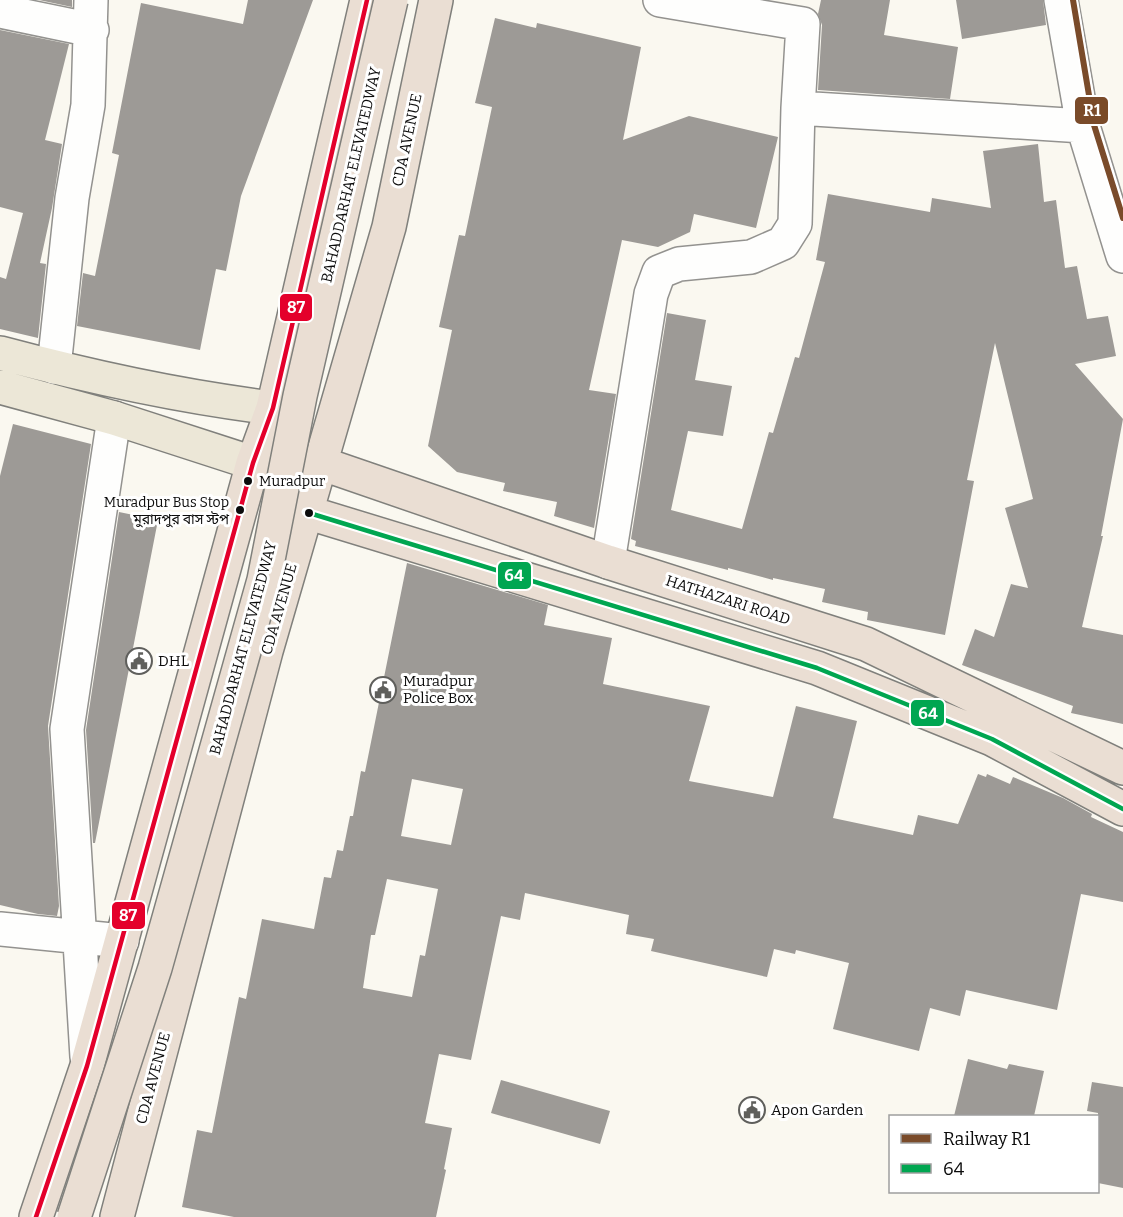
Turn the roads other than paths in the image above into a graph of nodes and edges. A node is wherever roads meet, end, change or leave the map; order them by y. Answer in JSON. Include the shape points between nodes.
{"nodes":[{"id":1,"x":367,"y":0,"type":"edge"},
{"id":2,"x":390,"y":0,"type":"edge"},
{"id":3,"x":406,"y":0,"type":"edge"},
{"id":4,"x":436,"y":0,"type":"edge"},
{"id":5,"x":660,"y":0,"type":"edge"},
{"id":6,"x":1061,"y":0,"type":"edge"},
{"id":7,"x":0,"y":11,"type":"edge"},
{"id":8,"x":805,"y":12,"type":"edge"},
{"id":9,"x":91,"y":15,"type":"edge"},
{"id":10,"x":798,"y":108,"type":"junction"},
{"id":11,"x":1083,"y":126,"type":"junction"},
{"id":12,"x":1123,"y":256,"type":"edge"},
{"id":13,"x":0,"y":353,"type":"edge"},
{"id":14,"x":54,"y":367,"type":"junction"},
{"id":15,"x":0,"y":387,"type":"edge"},
{"id":16,"x":273,"y":408,"type":"junction"},
{"id":17,"x":114,"y":418,"type":"junction"},
{"id":18,"x":320,"y":463,"type":"junction"},
{"id":19,"x":253,"y":464,"type":"junction"},
{"id":20,"x":306,"y":512,"type":"junction"},
{"id":21,"x":608,"y":562,"type":"junction"},
{"id":22,"x":1123,"y":768,"type":"edge"},
{"id":23,"x":1123,"y":809,"type":"edge"},
{"id":24,"x":0,"y":929,"type":"edge"},
{"id":25,"x":122,"y":941,"type":"junction"},
{"id":26,"x":87,"y":1066,"type":"junction"},
{"id":27,"x":152,"y":1085,"type":"junction"},
{"id":28,"x":36,"y":1217,"type":"edge"},
{"id":29,"x":74,"y":1217,"type":"edge"},
{"id":30,"x":93,"y":1217,"type":"edge"},
{"id":31,"x":117,"y":1217,"type":"edge"}],
"edges":[{"from":1,"to":16,"type":"highway"},
{"from":2,"to":29,"type":"highway","name":"BAHADDARHAT ELEVATEDWAY","bridge":true,"via":[[300,396],[264,580],[155,968]]},
{"from":3,"to":30,"type":"highway","name":"BAHADDARHAT ELEVATEDWAY","via":[[319,383],[283,567],[174,955]]},
{"from":4,"to":18,"type":"highway","name":"CDA AVENUE","via":[[389,226]]},
{"from":5,"to":8,"type":"street"},
{"from":6,"to":11,"type":"street"},
{"from":7,"to":9,"type":"street"},
{"from":8,"to":10,"type":"street"},
{"from":9,"to":14,"type":"street","via":[[88,105],[72,198]]},
{"from":10,"to":11,"type":"street"},
{"from":10,"to":21,"type":"street","via":[[795,224],[783,243],[751,257],[679,264],[659,272],[651,294]]},
{"from":11,"to":12,"type":"street"},
{"from":13,"to":14,"type":"main road"},
{"from":14,"to":16,"type":"main road","via":[[218,401]]},
{"from":15,"to":17,"type":"main road"},
{"from":16,"to":19,"type":"highway"},
{"from":17,"to":19,"type":"main road"},
{"from":17,"to":26,"type":"street","via":[[67,729]]},
{"from":18,"to":20,"type":"highway","name":"CDA AVENUE"},
{"from":18,"to":21,"type":"highway","name":"HATHAZARI ROAD"},
{"from":19,"to":25,"type":"highway"},
{"from":20,"to":23,"type":"highway","via":[[817,668],[992,739]]},
{"from":20,"to":27,"type":"highway","name":"CDA AVENUE"},
{"from":21,"to":22,"type":"highway","name":"HATHAZARI ROAD","via":[[866,644]]},
{"from":24,"to":25,"type":"street"},
{"from":25,"to":26,"type":"highway"},
{"from":26,"to":27,"type":"highway"},
{"from":26,"to":28,"type":"highway"},
{"from":27,"to":31,"type":"highway","name":"CDA AVENUE"}]}
